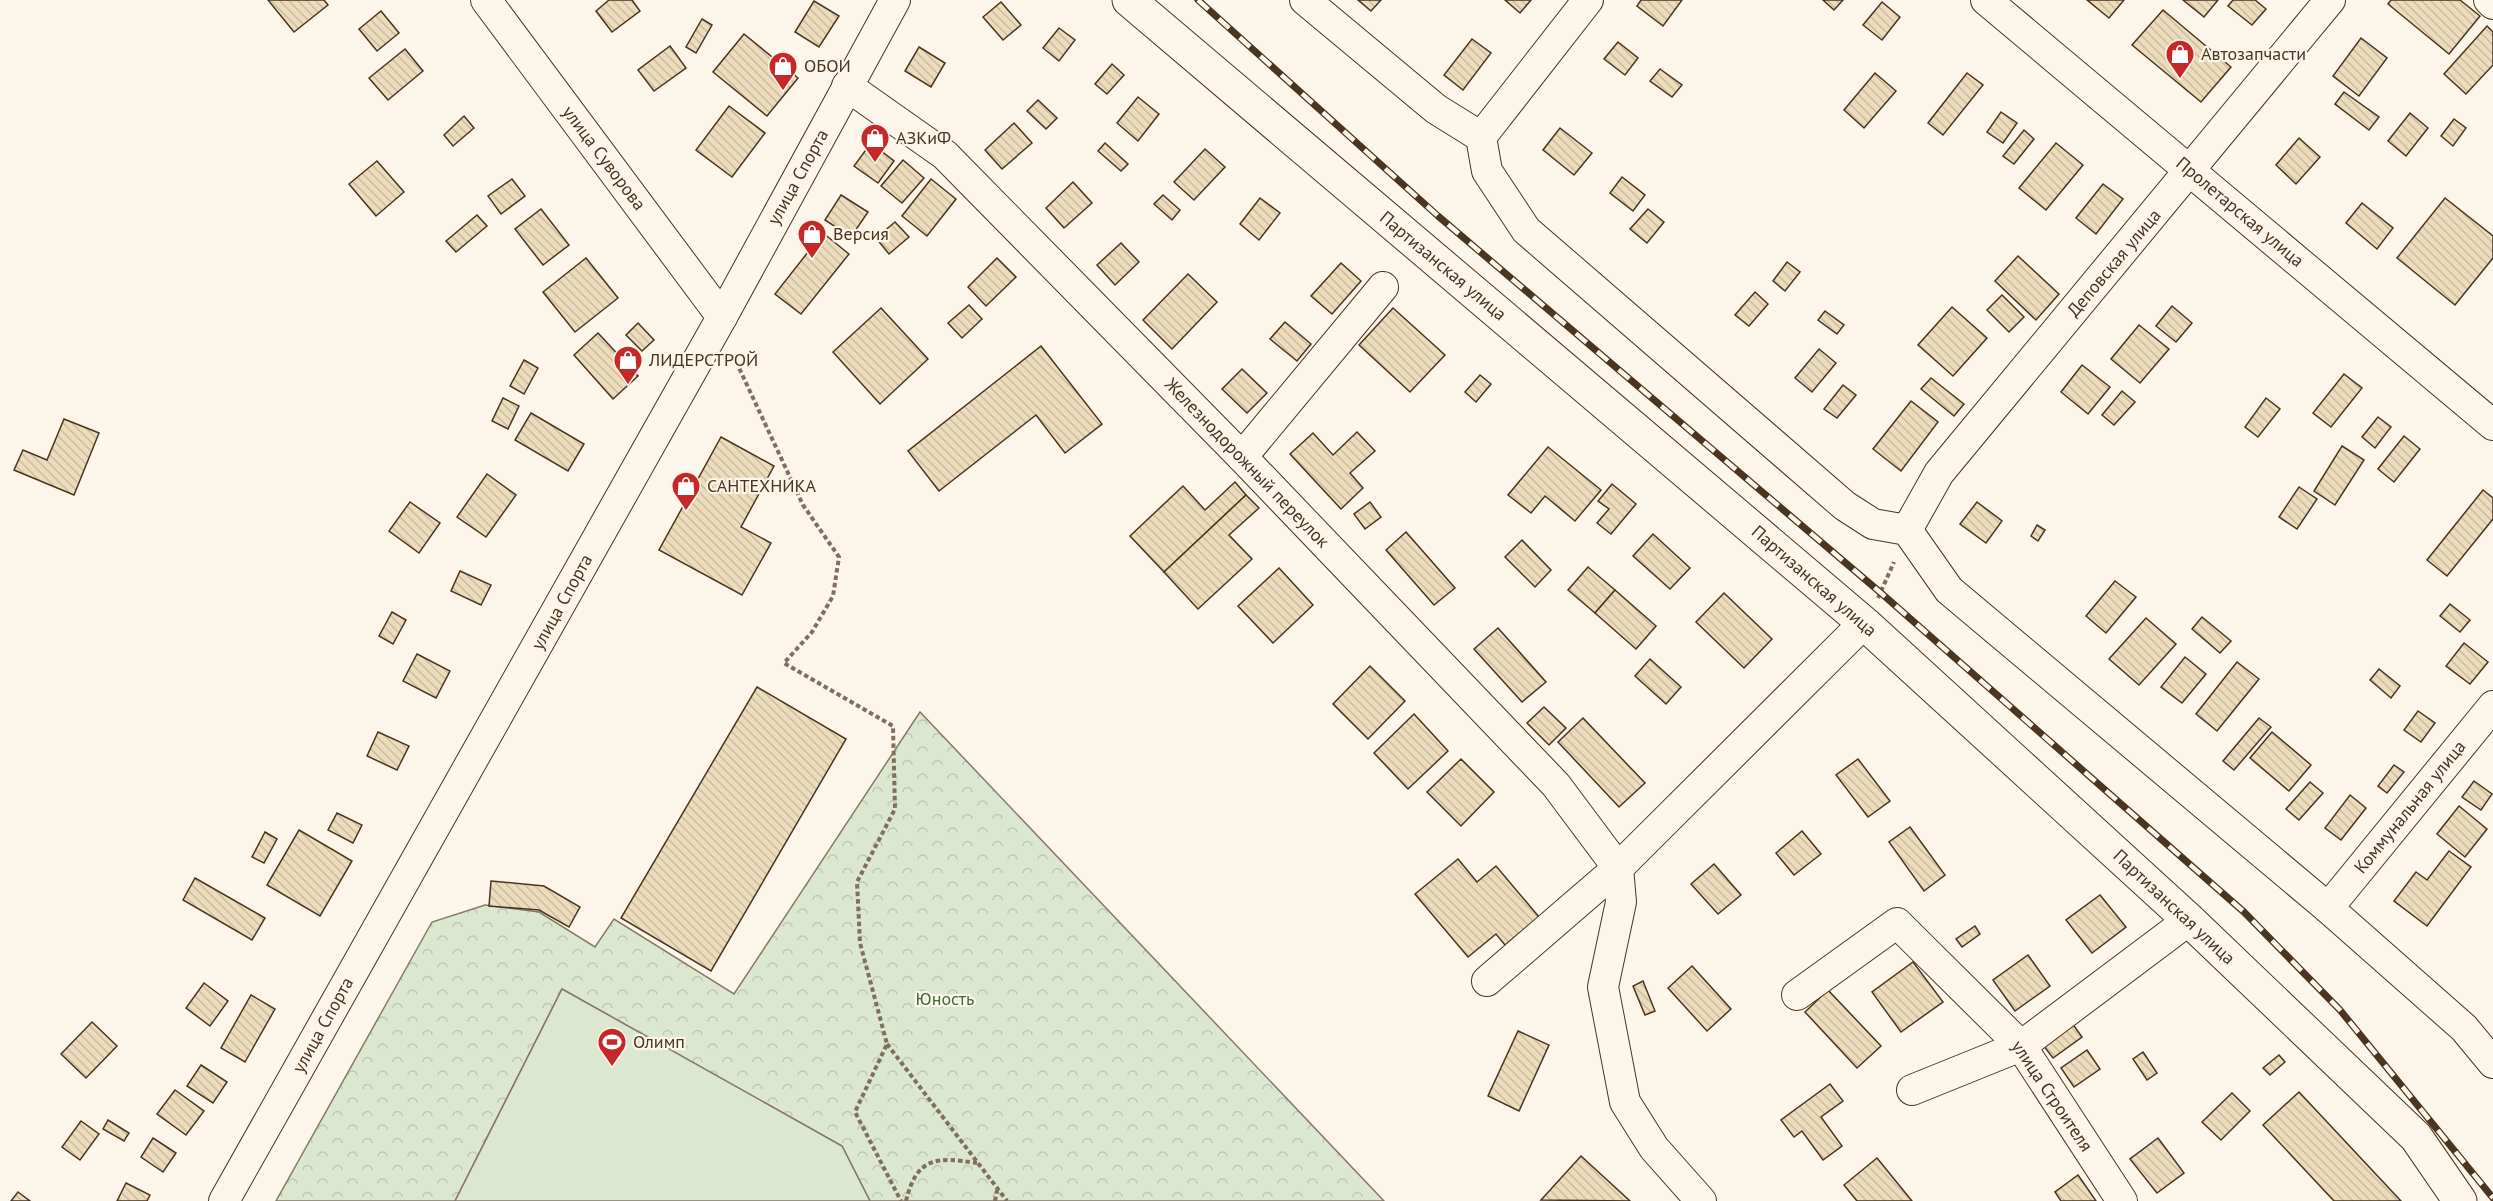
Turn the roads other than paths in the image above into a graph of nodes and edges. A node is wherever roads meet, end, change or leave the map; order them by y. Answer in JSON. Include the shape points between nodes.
{"nodes":[{"id":1,"x":486,"y":0,"type":"edge"},
{"id":2,"x":895,"y":0,"type":"edge"},
{"id":3,"x":1130,"y":0,"type":"edge"},
{"id":4,"x":1305,"y":0,"type":"edge"},
{"id":5,"x":1587,"y":0,"type":"edge"},
{"id":6,"x":1986,"y":0,"type":"edge"},
{"id":7,"x":2330,"y":0,"type":"edge"},
{"id":8,"x":2489,"y":0,"type":"edge"},
{"id":9,"x":2493,"y":4,"type":"edge"},
{"id":10,"x":847,"y":86,"type":"junction"},
{"id":11,"x":1481,"y":137,"type":"junction"},
{"id":12,"x":2190,"y":171,"type":"junction"},
{"id":13,"x":1383,"y":287,"type":"dead end"},
{"id":14,"x":722,"y":317,"type":"junction"},
{"id":15,"x":2493,"y":425,"type":"edge"},
{"id":16,"x":1242,"y":457,"type":"junction"},
{"id":17,"x":1907,"y":530,"type":"junction"},
{"id":18,"x":1864,"y":623,"type":"junction"},
{"id":19,"x":2493,"y":706,"type":"edge"},
{"id":20,"x":1618,"y":868,"type":"junction"},
{"id":21,"x":2328,"y":908,"type":"junction"},
{"id":22,"x":2189,"y":920,"type":"junction"},
{"id":23,"x":1487,"y":981,"type":"dead end"},
{"id":24,"x":1797,"y":995,"type":"dead end"},
{"id":25,"x":2021,"y":1046,"type":"junction"},
{"id":26,"x":2493,"y":1063,"type":"edge"},
{"id":27,"x":1912,"y":1090,"type":"dead end"},
{"id":28,"x":224,"y":1201,"type":"edge"},
{"id":29,"x":1701,"y":1201,"type":"edge"},
{"id":30,"x":2122,"y":1201,"type":"edge"},
{"id":31,"x":2460,"y":1201,"type":"edge"}],
"edges":[{"from":1,"to":14,"type":"street","name":"улица Суворова"},
{"from":2,"to":10,"type":"street","name":"улица Спорта"},
{"from":3,"to":18,"type":"main road","name":"Партизанская улица"},
{"from":4,"to":11,"type":"street","via":[[1436,109]]},
{"from":5,"to":11,"type":"street"},
{"from":6,"to":12,"type":"street","name":"Пролетарская улица"},
{"from":7,"to":12,"type":"street","name":"Деповская улица"},
{"from":8,"to":9,"type":"street"},
{"from":10,"to":14,"type":"street","name":"улица Спорта"},
{"from":10,"to":16,"type":"street","name":"Железнодорожный переулок","via":[[945,155]]},
{"from":11,"to":17,"type":"street","via":[[1487,171],[1526,230],[1845,506],[1873,524]]},
{"from":12,"to":15,"type":"street","name":"Пролетарская улица"},
{"from":12,"to":17,"type":"street","name":"Деповская улица","via":[[1939,473]]},
{"from":13,"to":16,"type":"street"},
{"from":14,"to":28,"type":"street","name":"улица Спорта"},
{"from":16,"to":20,"type":"street","name":"Железнодорожный переулок","via":[[1556,785]]},
{"from":17,"to":21,"type":"street","via":[[1949,590]]},
{"from":18,"to":20,"type":"street"},
{"from":18,"to":22,"type":"main road","name":"Партизанская улица"},
{"from":19,"to":21,"type":"street","name":"Коммунальная улица"},
{"from":20,"to":23,"type":"street"},
{"from":20,"to":29,"type":"street","via":[[1620,902],[1603,987],[1625,1102],[1654,1148]]},
{"from":21,"to":26,"type":"street","via":[[2464,1028]]},
{"from":22,"to":25,"type":"street"},
{"from":22,"to":31,"type":"main road","name":"Партизанская улица","via":[[2415,1137]]},
{"from":24,"to":25,"type":"street","name":"улица Строителя","via":[[1897,922]]},
{"from":25,"to":27,"type":"street"},
{"from":25,"to":30,"type":"street","name":"улица Строителя"}]}
